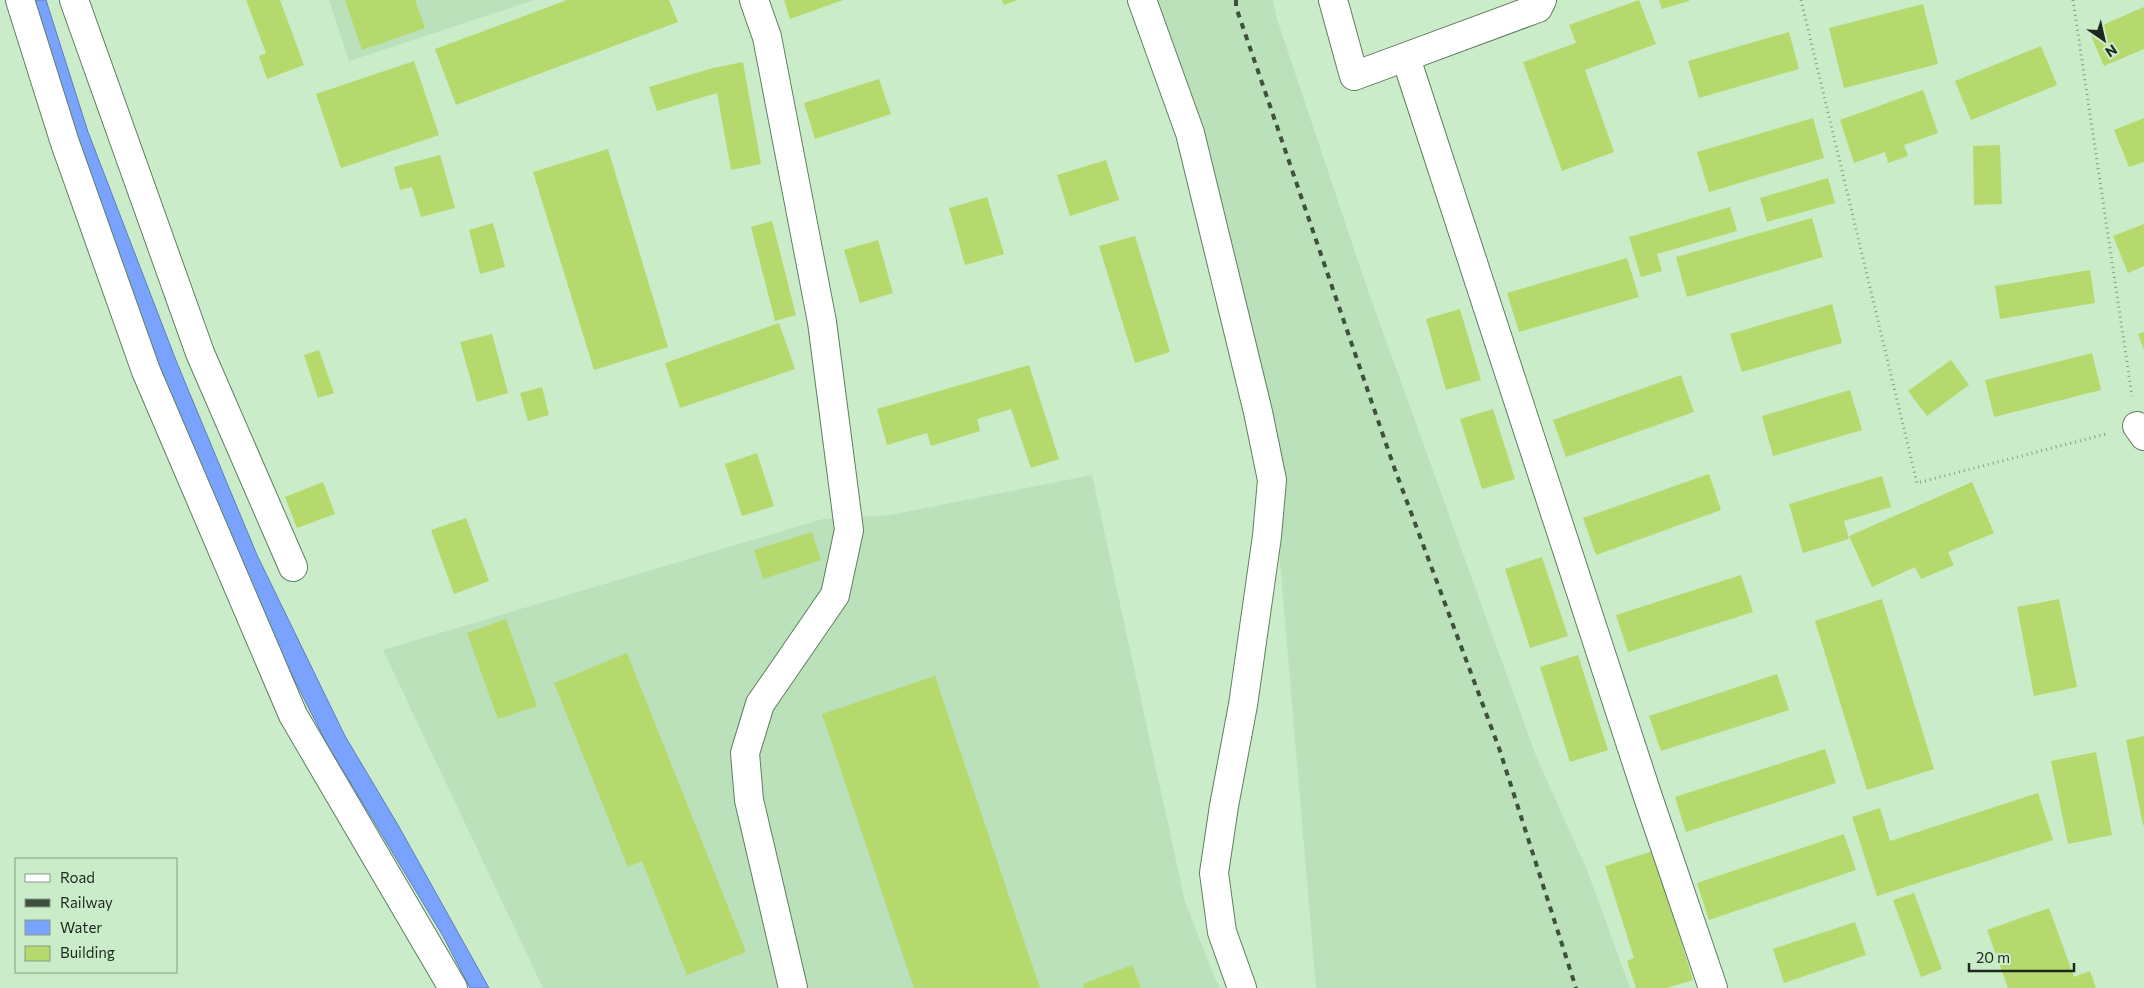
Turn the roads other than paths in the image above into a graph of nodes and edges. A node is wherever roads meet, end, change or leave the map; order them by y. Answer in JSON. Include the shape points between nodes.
{"nodes":[{"id":1,"x":20,"y":0,"type":"edge"},
{"id":2,"x":74,"y":0,"type":"edge"},
{"id":3,"x":754,"y":0,"type":"edge"},
{"id":4,"x":1142,"y":0,"type":"edge"},
{"id":5,"x":1333,"y":0,"type":"edge"},
{"id":6,"x":1542,"y":0,"type":"edge"},
{"id":7,"x":1406,"y":58,"type":"junction"},
{"id":8,"x":293,"y":567,"type":"dead end"},
{"id":9,"x":452,"y":988,"type":"edge"},
{"id":10,"x":793,"y":988,"type":"edge"},
{"id":11,"x":1242,"y":988,"type":"edge"},
{"id":12,"x":1713,"y":988,"type":"edge"}],
"edges":[{"from":1,"to":9,"type":"street","via":[[65,143],[146,371],[292,715]]},
{"from":2,"to":8,"type":"street","via":[[200,353]]},
{"from":3,"to":10,"type":"street","via":[[767,37],[822,322],[849,530],[835,595],[760,704],[745,753],[749,800]]},
{"from":4,"to":11,"type":"street","via":[[1190,132],[1272,480],[1243,705],[1214,874],[1222,932]]},
{"from":5,"to":7,"type":"street","via":[[1354,76]]},
{"from":6,"to":7,"type":"street","via":[[1538,8]]},
{"from":7,"to":12,"type":"street"}]}
